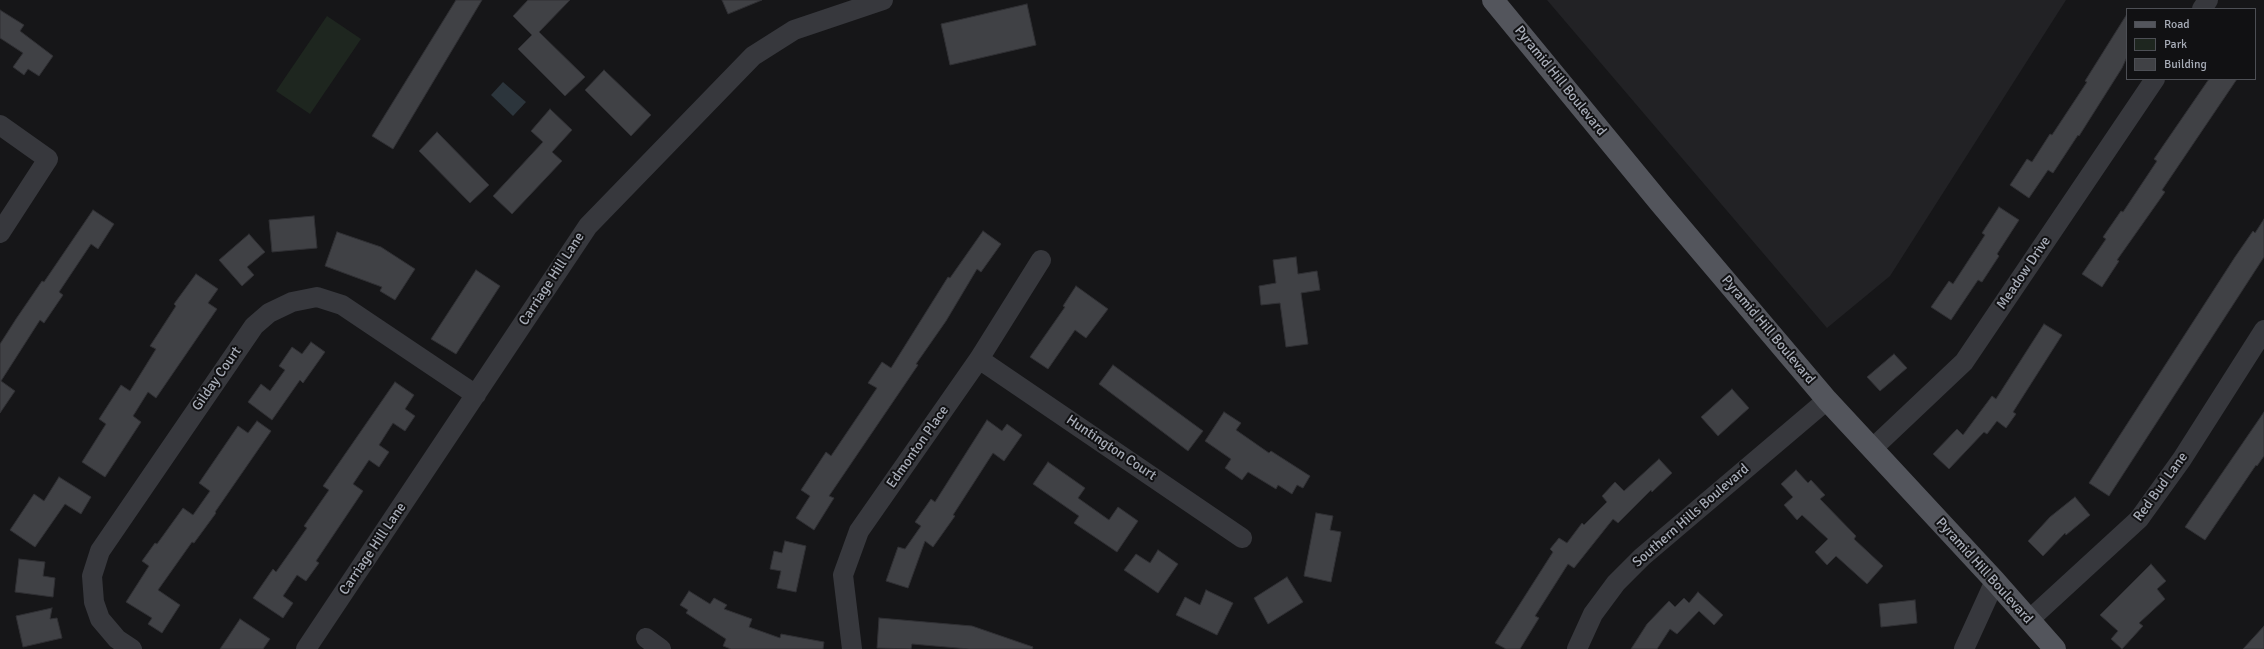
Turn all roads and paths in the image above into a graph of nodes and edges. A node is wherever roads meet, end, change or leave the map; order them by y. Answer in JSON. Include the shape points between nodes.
{"nodes":[{"id":1,"x":884,"y":0,"type":"edge"},
{"id":2,"x":1493,"y":0,"type":"edge"},
{"id":3,"x":2154,"y":80,"type":"edge"},
{"id":4,"x":0,"y":125,"type":"edge"},
{"id":5,"x":0,"y":233,"type":"edge"},
{"id":6,"x":1042,"y":260,"type":"dead end"},
{"id":7,"x":2264,"y":330,"type":"edge"},
{"id":8,"x":980,"y":359,"type":"junction"},
{"id":9,"x":476,"y":395,"type":"junction"},
{"id":10,"x":1827,"y":400,"type":"junction"},
{"id":11,"x":1872,"y":449,"type":"junction"},
{"id":12,"x":1242,"y":538,"type":"dead end"},
{"id":13,"x":1995,"y":581,"type":"junction"},
{"id":14,"x":2030,"y":620,"type":"junction"},
{"id":15,"x":132,"y":649,"type":"edge"},
{"id":16,"x":306,"y":649,"type":"edge"},
{"id":17,"x":852,"y":649,"type":"edge"},
{"id":18,"x":1577,"y":649,"type":"edge"},
{"id":19,"x":1964,"y":649,"type":"edge"},
{"id":20,"x":2055,"y":649,"type":"edge"}],
"edges":[{"from":1,"to":9,"type":"street","name":"Carriage Hill Lane","via":[[794,30],[753,56],[588,226]]},
{"from":2,"to":10,"type":"main road","name":"Pyramid Hill Boulevard"},
{"from":3,"to":11,"type":"street","name":"Meadow Drive","via":[[1964,362]]},
{"from":4,"to":5,"type":"street","via":[[48,159]]},
{"from":6,"to":8,"type":"street","name":"Edmonton Place"},
{"from":7,"to":14,"type":"street","name":"Red Bud Lane","via":[[2182,459],[2139,519]]},
{"from":8,"to":12,"type":"street","name":"Huntington Court"},
{"from":8,"to":17,"type":"street","name":"Edmonton Place","via":[[859,531],[843,575]]},
{"from":9,"to":15,"type":"street","name":"Gilday Court","via":[[342,305],[317,297],[292,302],[269,313],[254,326],[100,551],[92,576],[94,602],[100,619],[117,639]]},
{"from":9,"to":16,"type":"street","name":"Carriage Hill Lane"},
{"from":10,"to":11,"type":"main road","name":"Pyramid Hill Boulevard"},
{"from":10,"to":18,"type":"street","name":"Southern Hills Boulevard","via":[[1642,557],[1616,583],[1593,614]]},
{"from":11,"to":13,"type":"main road","name":"Pyramid Hill Boulevard"},
{"from":13,"to":14,"type":"main road","name":"Pyramid Hill Boulevard"},
{"from":13,"to":19,"type":"street"},
{"from":14,"to":20,"type":"main road","name":"Pyramid Hill Boulevard"}]}
